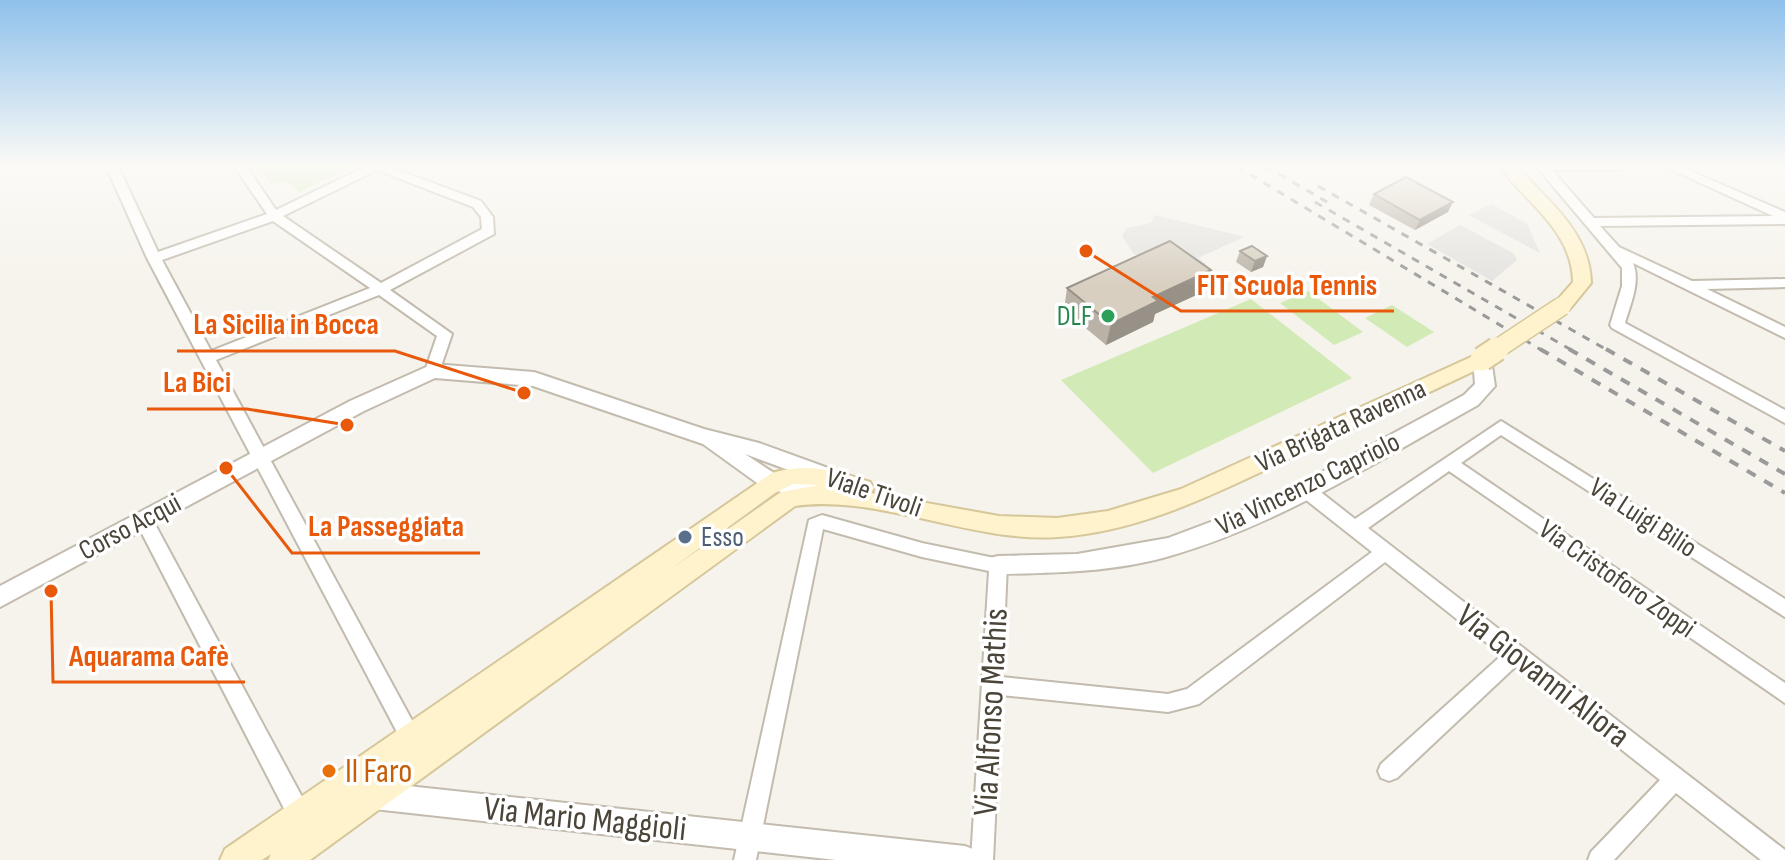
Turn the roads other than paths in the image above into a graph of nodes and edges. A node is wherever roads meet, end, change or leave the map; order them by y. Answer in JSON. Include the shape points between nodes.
{"nodes":[{"id":1,"x":130,"y":206,"type":"edge"},
{"id":2,"x":267,"y":206,"type":"edge"},
{"id":3,"x":294,"y":206,"type":"edge"},
{"id":4,"x":479,"y":206,"type":"edge"},
{"id":5,"x":1542,"y":206,"type":"edge"},
{"id":6,"x":1577,"y":206,"type":"edge"},
{"id":7,"x":1759,"y":206,"type":"edge"},
{"id":8,"x":274,"y":216,"type":"junction"},
{"id":9,"x":1785,"y":218,"type":"edge"},
{"id":10,"x":1591,"y":222,"type":"junction"},
{"id":11,"x":1617,"y":250,"type":"junction"},
{"id":12,"x":154,"y":258,"type":"junction"},
{"id":13,"x":1785,"y":283,"type":"edge"},
{"id":14,"x":1690,"y":285,"type":"junction"},
{"id":15,"x":381,"y":289,"type":"junction"},
{"id":16,"x":1785,"y":333,"type":"edge"},
{"id":17,"x":210,"y":357,"type":"junction"},
{"id":18,"x":1482,"y":359,"type":"junction"},
{"id":19,"x":433,"y":371,"type":"junction"},
{"id":20,"x":1785,"y":417,"type":"edge"},
{"id":21,"x":1501,"y":427,"type":"joint"},
{"id":22,"x":702,"y":436,"type":"junction"},
{"id":23,"x":260,"y":458,"type":"junction"},
{"id":24,"x":741,"y":462,"type":"junction"},
{"id":25,"x":1449,"y":463,"type":"junction"},
{"id":26,"x":771,"y":482,"type":"junction"},
{"id":27,"x":819,"y":483,"type":"junction"},
{"id":28,"x":1307,"y":491,"type":"junction"},
{"id":29,"x":733,"y":512,"type":"junction"},
{"id":30,"x":935,"y":513,"type":"joint"},
{"id":31,"x":144,"y":520,"type":"junction"},
{"id":32,"x":1355,"y":528,"type":"junction"},
{"id":33,"x":1385,"y":552,"type":"junction"},
{"id":34,"x":998,"y":565,"type":"junction"},
{"id":35,"x":0,"y":597,"type":"edge"},
{"id":36,"x":1785,"y":609,"type":"edge"},
{"id":37,"x":1515,"y":655,"type":"junction"},
{"id":38,"x":994,"y":685,"type":"junction"},
{"id":39,"x":1785,"y":694,"type":"edge"},
{"id":40,"x":416,"y":749,"type":"junction"},
{"id":41,"x":1389,"y":771,"type":"dead end"},
{"id":42,"x":1675,"y":779,"type":"junction"},
{"id":43,"x":365,"y":786,"type":"junction"},
{"id":44,"x":300,"y":816,"type":"junction"},
{"id":45,"x":748,"y":848,"type":"edge"},
{"id":46,"x":236,"y":860,"type":"edge"},
{"id":47,"x":284,"y":860,"type":"edge"},
{"id":48,"x":965,"y":860,"type":"edge"},
{"id":49,"x":982,"y":860,"type":"edge"},
{"id":50,"x":1599,"y":860,"type":"edge"},
{"id":51,"x":1779,"y":860,"type":"edge"}],
"edges":[{"from":1,"to":12,"type":"street"},
{"from":2,"to":8,"type":"street"},
{"from":3,"to":8,"type":"street"},
{"from":4,"to":15,"type":"street","via":[[489,231]]},
{"from":5,"to":18,"type":"main road","name":"Via Brigata Ravenna","bridge":true,"via":[[1580,258],[1582,283],[1562,306]]},
{"from":6,"to":10,"type":"street"},
{"from":7,"to":9,"type":"street"},
{"from":8,"to":12,"type":"street"},
{"from":8,"to":15,"type":"street"},
{"from":9,"to":10,"type":"street"},
{"from":10,"to":11,"type":"street"},
{"from":11,"to":14,"type":"street"},
{"from":11,"to":20,"type":"street","via":[[1629,267],[1617,325]]},
{"from":12,"to":17,"type":"street"},
{"from":13,"to":14,"type":"street"},
{"from":14,"to":16,"type":"street"},
{"from":15,"to":17,"type":"street"},
{"from":15,"to":19,"type":"street","via":[[445,334]]},
{"from":17,"to":23,"type":"street"},
{"from":18,"to":28,"type":"street","name":"Via Vincenzo Capriolo","via":[[1485,386],[1471,400]]},
{"from":18,"to":30,"type":"main road","name":"Via Brigata Ravenna","via":[[1143,513],[1057,528],[999,526]]},
{"from":19,"to":22,"type":"street","via":[[525,377]]},
{"from":19,"to":23,"type":"street","name":"Corso Acqui"},
{"from":21,"to":25,"type":"street","name":"Via Vincenzo Capriolo"},
{"from":21,"to":36,"type":"street","name":"Via Luigi Bilio"},
{"from":22,"to":24,"type":"street"},
{"from":22,"to":27,"type":"street","via":[[731,441]]},
{"from":23,"to":31,"type":"street","name":"Corso Acqui"},
{"from":23,"to":40,"type":"street"},
{"from":24,"to":26,"type":"street"},
{"from":24,"to":29,"type":"street","via":[[754,484]]},
{"from":25,"to":32,"type":"street","name":"Via Vincenzo Capriolo"},
{"from":25,"to":39,"type":"street","name":"Via Cristoforo Zoppi"},
{"from":26,"to":27,"type":"main road","name":"Viale Tivoli","via":[[788,475]]},
{"from":26,"to":29,"type":"main road","name":"Viale Tivoli"},
{"from":27,"to":30,"type":"main road","name":"Viale Tivoli"},
{"from":27,"to":40,"type":"main road","name":"Viale Tivoli","via":[[782,502]]},
{"from":28,"to":32,"type":"street","name":"Via Giovanni Aliora"},
{"from":28,"to":34,"type":"street","name":"Via Vincenzo Capriolo","via":[[1232,525],[1141,554],[1077,563]]},
{"from":29,"to":40,"type":"main road","name":"Viale Tivoli"},
{"from":31,"to":35,"type":"street","name":"Corso Acqui"},
{"from":31,"to":44,"type":"street"},
{"from":32,"to":33,"type":"street","name":"Via Giovanni Aliora"},
{"from":33,"to":37,"type":"street","name":"Via Giovanni Aliora"},
{"from":33,"to":38,"type":"street","via":[[1192,697],[1168,703]]},
{"from":34,"to":38,"type":"street","name":"Via Alfonso Mathis"},
{"from":34,"to":45,"type":"street","name":"Via Vincenzo Capriolo","via":[[819,522]]},
{"from":37,"to":41,"type":"street"},
{"from":37,"to":42,"type":"street","name":"Via Giovanni Aliora"},
{"from":38,"to":49,"type":"street","name":"Via Alfonso Mathis"},
{"from":40,"to":43,"type":"main road","name":"Viale Tivoli"},
{"from":42,"to":50,"type":"street"},
{"from":42,"to":51,"type":"street","name":"Via Giovanni Aliora"},
{"from":43,"to":44,"type":"main road"},
{"from":43,"to":45,"type":"street","name":"Via Mario Maggioli"},
{"from":43,"to":47,"type":"main road"},
{"from":44,"to":46,"type":"main road"},
{"from":45,"to":48,"type":"street","name":"Via Mario Maggioli"}]}
